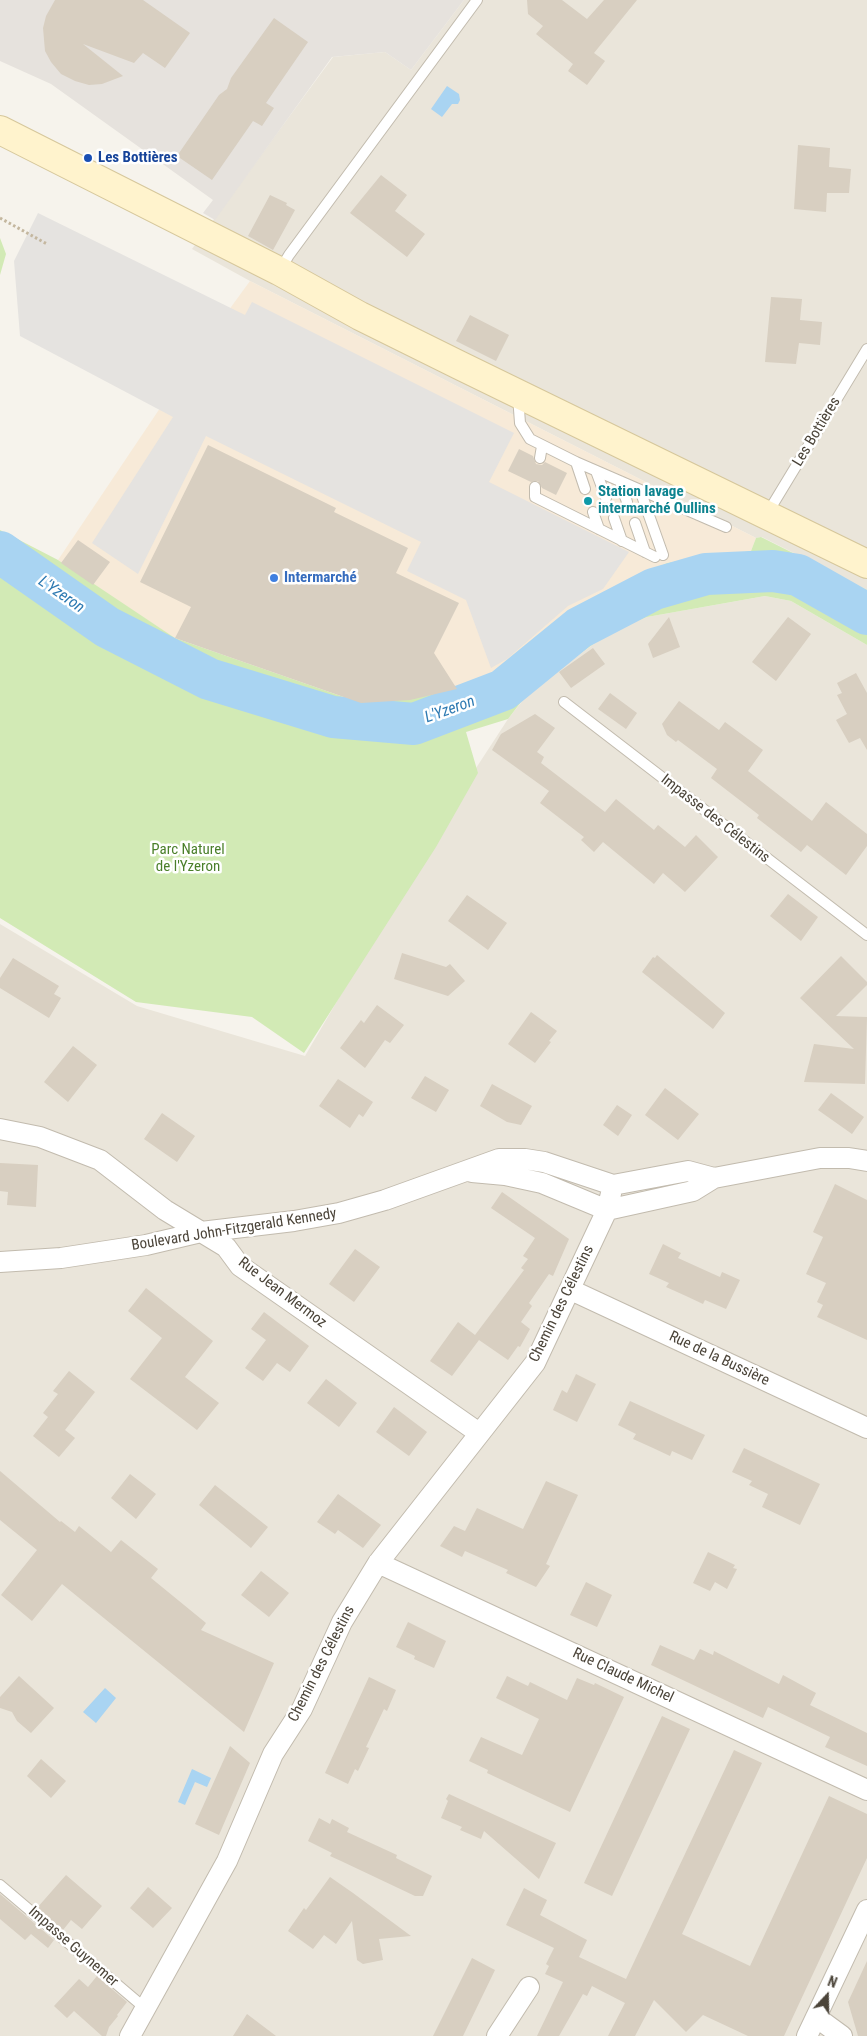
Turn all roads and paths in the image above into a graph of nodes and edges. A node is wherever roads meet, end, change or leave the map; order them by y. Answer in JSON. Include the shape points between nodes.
{"nodes":[{"id":1,"x":477,"y":0,"type":"edge"},
{"id":2,"x":0,"y":130,"type":"edge"},
{"id":3,"x":0,"y":218,"type":"edge"},
{"id":4,"x":47,"y":244,"type":"dead end"},
{"id":5,"x":279,"y":271,"type":"junction"},
{"id":6,"x":867,"y":349,"type":"edge"},
{"id":7,"x":517,"y":392,"type":"junction"},
{"id":8,"x":542,"y":446,"type":"junction"},
{"id":9,"x":540,"y":458,"type":"dead end"},
{"id":10,"x":576,"y":462,"type":"junction"},
{"id":11,"x":596,"y":471,"type":"junction"},
{"id":12,"x":620,"y":481,"type":"junction"},
{"id":13,"x":535,"y":487,"type":"dead end"},
{"id":14,"x":585,"y":489,"type":"dead end"},
{"id":15,"x":640,"y":490,"type":"junction"},
{"id":16,"x":606,"y":498,"type":"dead end"},
{"id":17,"x":627,"y":502,"type":"dead end"},
{"id":18,"x":593,"y":512,"type":"dead end"},
{"id":19,"x":767,"y":514,"type":"junction"},
{"id":20,"x":614,"y":518,"type":"dead end"},
{"id":21,"x":635,"y":523,"type":"dead end"},
{"id":22,"x":726,"y":528,"type":"dead end"},
{"id":23,"x":599,"y":529,"type":"junction"},
{"id":24,"x":622,"y":541,"type":"junction"},
{"id":25,"x":645,"y":552,"type":"junction"},
{"id":26,"x":867,"y":564,"type":"edge"},
{"id":27,"x":564,"y":702,"type":"dead end"},
{"id":28,"x":867,"y":935,"type":"edge"},
{"id":29,"x":0,"y":1129,"type":"edge"},
{"id":30,"x":867,"y":1162,"type":"edge"},
{"id":31,"x":463,"y":1172,"type":"junction"},
{"id":32,"x":714,"y":1178,"type":"junction"},
{"id":33,"x":613,"y":1185,"type":"junction"},
{"id":34,"x":607,"y":1210,"type":"junction"},
{"id":35,"x":200,"y":1232,"type":"junction"},
{"id":36,"x":0,"y":1262,"type":"edge"},
{"id":37,"x":571,"y":1290,"type":"junction"},
{"id":38,"x":867,"y":1428,"type":"edge"},
{"id":39,"x":479,"y":1433,"type":"junction"},
{"id":40,"x":378,"y":1563,"type":"junction"},
{"id":41,"x":867,"y":1790,"type":"edge"},
{"id":42,"x":0,"y":1884,"type":"edge"},
{"id":43,"x":867,"y":1910,"type":"edge"},
{"id":44,"x":529,"y":1987,"type":"dead end"},
{"id":45,"x":146,"y":2009,"type":"junction"},
{"id":46,"x":816,"y":2017,"type":"junction"},
{"id":47,"x":130,"y":2036,"type":"edge"},
{"id":48,"x":497,"y":2036,"type":"edge"},
{"id":49,"x":807,"y":2036,"type":"edge"},
{"id":50,"x":842,"y":2036,"type":"edge"}],
"edges":[{"from":1,"to":5,"type":"lane"},
{"from":2,"to":5,"type":"main road"},
{"from":3,"to":4,"type":"path"},
{"from":5,"to":7,"type":"main road","via":[[360,316]]},
{"from":6,"to":19,"type":"lane","name":"Les Bottières"},
{"from":7,"to":8,"type":"lane","via":[[520,423],[530,439]]},
{"from":7,"to":19,"type":"main road"},
{"from":8,"to":9,"type":"lane"},
{"from":8,"to":10,"type":"lane"},
{"from":10,"to":11,"type":"lane"},
{"from":10,"to":14,"type":"lane"},
{"from":11,"to":12,"type":"lane"},
{"from":11,"to":16,"type":"lane"},
{"from":12,"to":15,"type":"lane"},
{"from":12,"to":17,"type":"lane"},
{"from":13,"to":23,"type":"lane","via":[[535,497]]},
{"from":15,"to":22,"type":"lane"},
{"from":15,"to":25,"type":"lane","via":[[659,556]]},
{"from":18,"to":23,"type":"lane"},
{"from":19,"to":26,"type":"main road"},
{"from":20,"to":24,"type":"lane"},
{"from":21,"to":25,"type":"lane"},
{"from":23,"to":24,"type":"lane"},
{"from":24,"to":25,"type":"lane"},
{"from":27,"to":28,"type":"lane","name":"Impasse des Célestins"},
{"from":29,"to":35,"type":"street","name":"Rue Jean Mermoz","via":[[40,1137],[100,1160],[165,1210]]},
{"from":30,"to":32,"type":"street","via":[[820,1158]]},
{"from":31,"to":33,"type":"street","name":"Boulevard John-Fitzgerald Kennedy","via":[[498,1160],[525,1159],[544,1162]]},
{"from":31,"to":34,"type":"street","name":"Boulevard John-Fitzgerald Kennedy","via":[[505,1175],[542,1183]]},
{"from":31,"to":35,"type":"street","name":"Boulevard John-Fitzgerald Kennedy","via":[[339,1213]]},
{"from":32,"to":33,"type":"street","via":[[688,1171]]},
{"from":32,"to":34,"type":"street","via":[[693,1191]]},
{"from":33,"to":34,"type":"street","name":"Chemin des Célestins"},
{"from":34,"to":37,"type":"street","name":"Chemin des Célestins"},
{"from":35,"to":36,"type":"street","name":"Boulevard John-Fitzgerald Kennedy","via":[[146,1245],[61,1258]]},
{"from":35,"to":39,"type":"street","name":"Rue Jean Mermoz","via":[[226,1247],[240,1266]]},
{"from":37,"to":38,"type":"street","name":"Rue de la Bussière"},
{"from":37,"to":39,"type":"street","name":"Chemin des Célestins","via":[[535,1363]]},
{"from":39,"to":40,"type":"street","name":"Chemin des Célestins"},
{"from":40,"to":41,"type":"street","name":"Rue Claude Michel"},
{"from":40,"to":45,"type":"street","name":"Chemin des Célestins","via":[[342,1622],[302,1709],[273,1754],[227,1861]]},
{"from":42,"to":45,"type":"lane","name":"Impasse Guynemer"},
{"from":43,"to":46,"type":"street"},
{"from":44,"to":48,"type":"street"},
{"from":45,"to":47,"type":"street","name":"Chemin des Célestins"},
{"from":46,"to":49,"type":"street"},
{"from":46,"to":50,"type":"street"}]}
